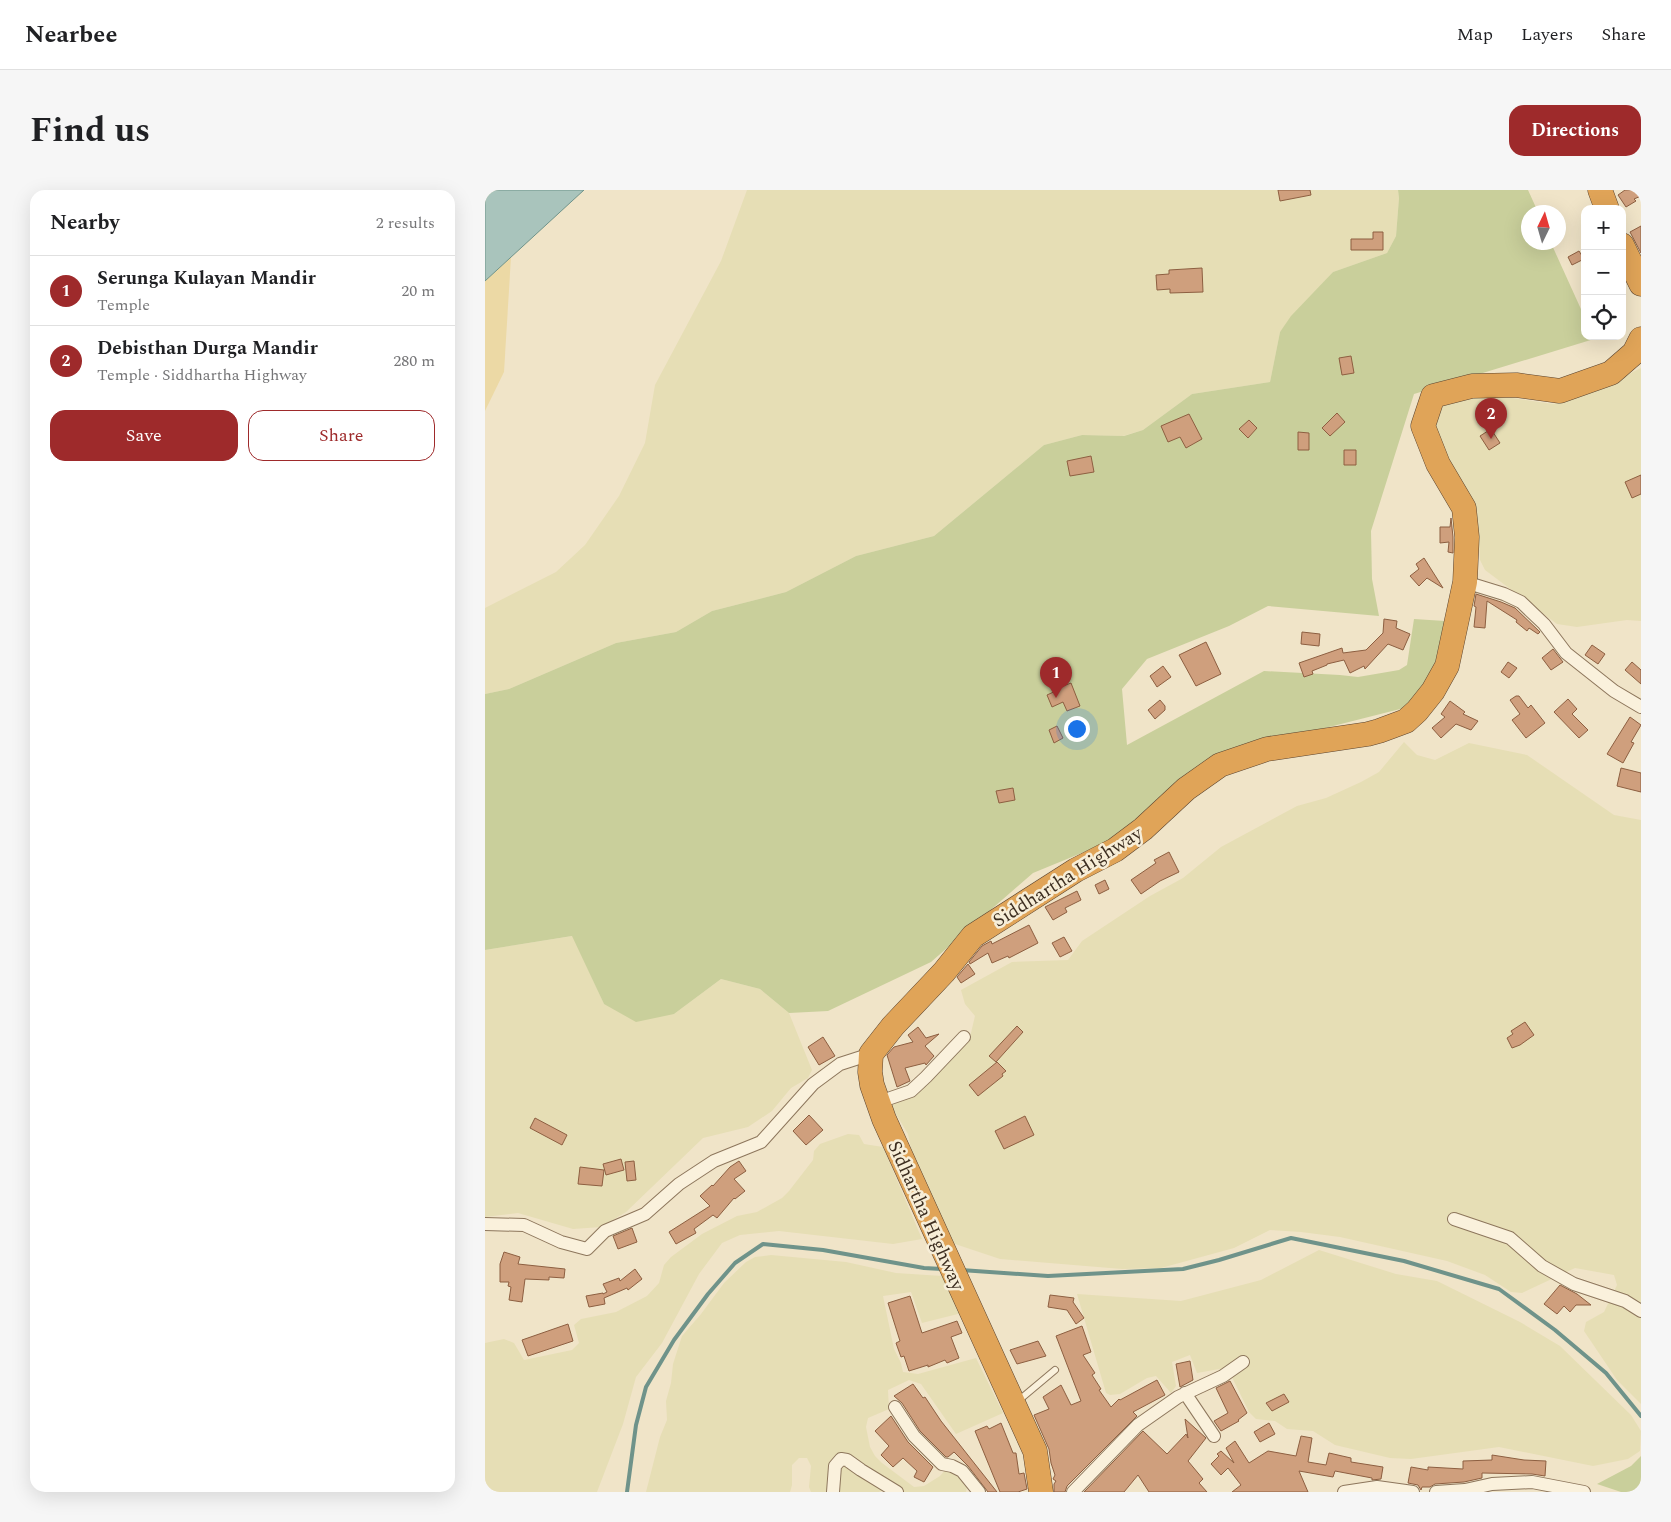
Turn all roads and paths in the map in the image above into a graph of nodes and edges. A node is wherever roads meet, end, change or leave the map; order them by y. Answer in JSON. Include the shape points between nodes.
{"nodes":[{"id":1,"x":1624,"y":250,"type":"edge"},
{"id":2,"x":1641,"y":284,"type":"edge"},
{"id":3,"x":1641,"y":339,"type":"edge"},
{"id":4,"x":1465,"y":582,"type":"junction"},
{"id":5,"x":1641,"y":707,"type":"edge"},
{"id":6,"x":964,"y":1037,"type":"dead end"},
{"id":7,"x":871,"y":1054,"type":"junction"},
{"id":8,"x":882,"y":1111,"type":"junction"},
{"id":9,"x":1454,"y":1219,"type":"dead end"},
{"id":10,"x":485,"y":1224,"type":"edge"},
{"id":11,"x":1641,"y":1311,"type":"edge"},
{"id":12,"x":1243,"y":1362,"type":"dead end"},
{"id":13,"x":1055,"y":1370,"type":"dead end"},
{"id":14,"x":1185,"y":1393,"type":"junction"},
{"id":15,"x":1013,"y":1405,"type":"junction"},
{"id":16,"x":895,"y":1407,"type":"dead end"},
{"id":17,"x":1214,"y":1436,"type":"dead end"},
{"id":18,"x":833,"y":1492,"type":"edge"},
{"id":19,"x":897,"y":1492,"type":"edge"},
{"id":20,"x":979,"y":1492,"type":"edge"},
{"id":21,"x":1041,"y":1492,"type":"edge"},
{"id":22,"x":1073,"y":1492,"type":"edge"},
{"id":23,"x":1344,"y":1492,"type":"edge"},
{"id":24,"x":1413,"y":1492,"type":"edge"},
{"id":25,"x":1436,"y":1492,"type":"edge"},
{"id":26,"x":1584,"y":1492,"type":"edge"}],
"edges":[{"from":1,"to":2,"type":"highway"},
{"from":3,"to":4,"type":"highway","name":"Siddhartha Highway","via":[[1634,353],[1611,373],[1560,391],[1516,385],[1472,386],[1433,396],[1423,426],[1438,464],[1464,508],[1467,537]]},
{"from":4,"to":5,"type":"street","via":[[1521,602],[1544,624],[1566,653],[1614,691]]},
{"from":4,"to":7,"type":"highway","name":"Siddhartha Highway","via":[[1447,666],[1417,711],[1405,720],[1368,734],[1267,749],[1220,765],[1186,789],[1115,850],[1076,870],[973,936]]},
{"from":6,"to":8,"type":"street","via":[[927,1077]]},
{"from":7,"to":8,"type":"highway","via":[[872,1084]]},
{"from":7,"to":10,"type":"street","via":[[840,1064],[813,1084],[761,1142],[714,1161],[679,1184],[645,1214],[605,1231],[587,1249],[561,1242],[524,1225]]},
{"from":8,"to":15,"type":"highway","name":"Sidhartha Highway"},
{"from":9,"to":11,"type":"street","via":[[1510,1238],[1542,1266],[1574,1284],[1625,1301]]},
{"from":12,"to":14,"type":"street","via":[[1223,1376]]},
{"from":13,"to":15,"type":"lane"},
{"from":14,"to":17,"type":"street"},
{"from":14,"to":22,"type":"street","via":[[1138,1425]]},
{"from":15,"to":21,"type":"highway","via":[[1035,1451]]},
{"from":16,"to":20,"type":"street","via":[[914,1436],[942,1464],[962,1470]]},
{"from":18,"to":19,"type":"street","via":[[835,1466],[841,1459]]},
{"from":23,"to":24,"type":"street","via":[[1377,1487]]},
{"from":25,"to":26,"type":"street","via":[[1533,1482]]}]}
